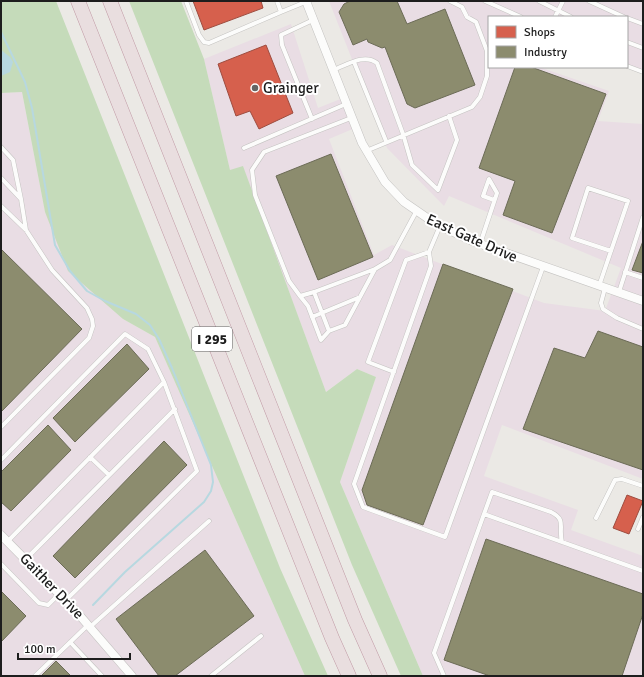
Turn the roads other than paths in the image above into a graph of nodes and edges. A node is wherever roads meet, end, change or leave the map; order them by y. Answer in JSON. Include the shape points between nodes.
{"nodes":[{"id":1,"x":78,"y":1,"type":"edge"},
{"id":2,"x":110,"y":1,"type":"edge"},
{"id":3,"x":186,"y":1,"type":"edge"},
{"id":4,"x":277,"y":1,"type":"edge"},
{"id":5,"x":307,"y":1,"type":"edge"},
{"id":6,"x":450,"y":1,"type":"edge"},
{"id":7,"x":485,"y":1,"type":"edge"},
{"id":8,"x":539,"y":1,"type":"edge"},
{"id":9,"x":562,"y":1,"type":"edge"},
{"id":10,"x":589,"y":1,"type":"edge"},
{"id":11,"x":558,"y":10,"type":"junction"},
{"id":12,"x":281,"y":12,"type":"junction"},
{"id":13,"x":519,"y":16,"type":"edge"},
{"id":14,"x":555,"y":16,"type":"edge"},
{"id":15,"x":569,"y":16,"type":"edge"},
{"id":16,"x":622,"y":16,"type":"edge"},
{"id":17,"x":628,"y":19,"type":"edge"},
{"id":18,"x":313,"y":20,"type":"junction"},
{"id":19,"x":643,"y":24,"type":"edge"},
{"id":20,"x":628,"y":42,"type":"edge"},
{"id":21,"x":643,"y":48,"type":"edge"},
{"id":22,"x":354,"y":62,"type":"junction"},
{"id":23,"x":628,"y":66,"type":"edge"},
{"id":24,"x":333,"y":71,"type":"junction"},
{"id":25,"x":643,"y":72,"type":"edge"},
{"id":26,"x":346,"y":104,"type":"junction"},
{"id":27,"x":449,"y":116,"type":"junction"},
{"id":28,"x":351,"y":118,"type":"junction"},
{"id":29,"x":312,"y":119,"type":"junction"},
{"id":30,"x":403,"y":134,"type":"junction"},
{"id":31,"x":386,"y":141,"type":"junction"},
{"id":32,"x":1,"y":147,"type":"edge"},
{"id":33,"x":244,"y":148,"type":"dead end"},
{"id":34,"x":366,"y":151,"type":"junction"},
{"id":35,"x":1,"y":178,"type":"edge"},
{"id":36,"x":21,"y":198,"type":"junction"},
{"id":37,"x":494,"y":200,"type":"junction"},
{"id":38,"x":1,"y":206,"type":"edge"},
{"id":39,"x":416,"y":212,"type":"junction"},
{"id":40,"x":643,"y":217,"type":"edge"},
{"id":41,"x":440,"y":226,"type":"junction"},
{"id":42,"x":26,"y":230,"type":"junction"},
{"id":43,"x":480,"y":244,"type":"junction"},
{"id":44,"x":611,"y":251,"type":"junction"},
{"id":45,"x":429,"y":252,"type":"junction"},
{"id":46,"x":543,"y":267,"type":"junction"},
{"id":47,"x":375,"y":269,"type":"junction"},
{"id":48,"x":625,"y":272,"type":"junction"},
{"id":49,"x":643,"y":278,"type":"edge"},
{"id":50,"x":602,"y":287,"type":"junction"},
{"id":51,"x":314,"y":292,"type":"junction"},
{"id":52,"x":619,"y":293,"type":"junction"},
{"id":53,"x":300,"y":296,"type":"junction"},
{"id":54,"x":360,"y":296,"type":"junction"},
{"id":55,"x":643,"y":301,"type":"edge"},
{"id":56,"x":322,"y":313,"type":"junction"},
{"id":57,"x":312,"y":317,"type":"junction"},
{"id":58,"x":643,"y":329,"type":"edge"},
{"id":59,"x":329,"y":331,"type":"junction"},
{"id":60,"x":394,"y":372,"type":"junction"},
{"id":61,"x":164,"y":382,"type":"junction"},
{"id":62,"x":175,"y":410,"type":"junction"},
{"id":63,"x":1,"y":427,"type":"edge"},
{"id":64,"x":90,"y":457,"type":"junction"},
{"id":65,"x":1,"y":460,"type":"edge"},
{"id":66,"x":109,"y":475,"type":"junction"},
{"id":67,"x":643,"y":486,"type":"edge"},
{"id":68,"x":484,"y":514,"type":"junction"},
{"id":69,"x":643,"y":517,"type":"edge"},
{"id":70,"x":596,"y":518,"type":"dead end"},
{"id":71,"x":209,"y":522,"type":"dead end"},
{"id":72,"x":638,"y":529,"type":"dead end"},
{"id":73,"x":1,"y":535,"type":"edge"},
{"id":74,"x":8,"y":541,"type":"junction"},
{"id":75,"x":562,"y":542,"type":"junction"},
{"id":76,"x":26,"y":559,"type":"junction"},
{"id":77,"x":1,"y":564,"type":"edge"},
{"id":78,"x":643,"y":571,"type":"edge"},
{"id":79,"x":60,"y":593,"type":"junction"},
{"id":80,"x":66,"y":600,"type":"junction"},
{"id":81,"x":89,"y":626,"type":"junction"},
{"id":82,"x":261,"y":636,"type":"dead end"},
{"id":83,"x":70,"y":642,"type":"junction"},
{"id":84,"x":34,"y":676,"type":"edge"},
{"id":85,"x":102,"y":676,"type":"edge"},
{"id":86,"x":132,"y":676,"type":"edge"},
{"id":87,"x":211,"y":676,"type":"edge"},
{"id":88,"x":349,"y":676,"type":"edge"},
{"id":89,"x":380,"y":676,"type":"edge"},
{"id":90,"x":444,"y":676,"type":"edge"}],
"edges":[{"from":1,"to":88,"type":"highway","number":"I 295"},
{"from":2,"to":89,"type":"highway","number":"I 295","via":[[352,613]]},
{"from":3,"to":12,"type":"lane","via":[[199,34],[204,42],[209,43]]},
{"from":4,"to":12,"type":"lane"},
{"from":5,"to":12,"type":"lane"},
{"from":5,"to":18,"type":"street","name":"East Gate Drive"},
{"from":6,"to":27,"type":"lane","via":[[462,7],[467,16],[476,22],[487,51],[487,76],[480,97],[472,107]]},
{"from":7,"to":13,"type":"lane"},
{"from":8,"to":11,"type":"lane"},
{"from":9,"to":11,"type":"lane"},
{"from":10,"to":16,"type":"lane"},
{"from":11,"to":14,"type":"lane"},
{"from":11,"to":15,"type":"lane"},
{"from":17,"to":19,"type":"lane"},
{"from":18,"to":24,"type":"street","name":"East Gate Drive"},
{"from":18,"to":29,"type":"lane","via":[[281,35],[282,45]]},
{"from":20,"to":21,"type":"lane"},
{"from":22,"to":24,"type":"lane"},
{"from":22,"to":30,"type":"lane","via":[[371,59],[377,63]]},
{"from":22,"to":31,"type":"lane"},
{"from":23,"to":25,"type":"lane"},
{"from":24,"to":26,"type":"street","name":"East Gate Drive"},
{"from":26,"to":28,"type":"street","name":"East Gate Drive"},
{"from":26,"to":29,"type":"lane"},
{"from":27,"to":30,"type":"lane"},
{"from":27,"to":30,"type":"lane","via":[[457,140],[438,190],[412,165]]},
{"from":28,"to":34,"type":"street","name":"East Gate Drive"},
{"from":28,"to":53,"type":"lane","via":[[264,152],[252,170],[255,195],[289,281]]},
{"from":29,"to":33,"type":"lane"},
{"from":30,"to":31,"type":"lane"},
{"from":31,"to":34,"type":"lane"},
{"from":32,"to":36,"type":"lane","via":[[13,160]]},
{"from":34,"to":39,"type":"street","name":"East Gate Drive","via":[[385,182]]},
{"from":35,"to":36,"type":"lane"},
{"from":36,"to":42,"type":"lane"},
{"from":37,"to":37,"type":"lane","via":[[497,193],[489,179],[483,196]]},
{"from":37,"to":43,"type":"lane"},
{"from":38,"to":42,"type":"lane"},
{"from":39,"to":41,"type":"street","name":"East Gate Drive"},
{"from":39,"to":47,"type":"lane","via":[[390,260]]},
{"from":40,"to":48,"type":"lane"},
{"from":41,"to":43,"type":"street","name":"East Gate Drive"},
{"from":41,"to":45,"type":"lane"},
{"from":42,"to":63,"type":"lane","via":[[52,270],[87,308],[92,318],[92,331],[89,338]]},
{"from":43,"to":46,"type":"street","name":"East Gate Drive"},
{"from":44,"to":44,"type":"lane","via":[[628,201],[588,188],[572,238]]},
{"from":44,"to":50,"type":"lane"},
{"from":45,"to":60,"type":"lane","via":[[432,266]]},
{"from":45,"to":60,"type":"lane","via":[[406,260],[368,362]]},
{"from":46,"to":50,"type":"street","name":"East Gate Drive"},
{"from":46,"to":60,"type":"lane","via":[[445,537],[364,506],[354,484]]},
{"from":47,"to":51,"type":"lane"},
{"from":47,"to":54,"type":"lane"},
{"from":48,"to":49,"type":"lane"},
{"from":48,"to":52,"type":"lane"},
{"from":50,"to":52,"type":"street","name":"East Gate Drive"},
{"from":50,"to":58,"type":"lane","via":[[602,309]]},
{"from":51,"to":53,"type":"lane"},
{"from":51,"to":56,"type":"lane"},
{"from":52,"to":55,"type":"street","name":"East Gate Drive"},
{"from":53,"to":57,"type":"lane"},
{"from":54,"to":56,"type":"lane"},
{"from":54,"to":59,"type":"lane","via":[[345,326]]},
{"from":56,"to":57,"type":"lane"},
{"from":56,"to":59,"type":"lane"},
{"from":57,"to":59,"type":"lane","via":[[321,340]]},
{"from":61,"to":62,"type":"lane"},
{"from":61,"to":64,"type":"lane"},
{"from":61,"to":65,"type":"lane","via":[[148,349],[125,334]]},
{"from":62,"to":66,"type":"lane"},
{"from":62,"to":80,"type":"lane","via":[[197,471]]},
{"from":64,"to":66,"type":"lane"},
{"from":64,"to":74,"type":"lane"},
{"from":66,"to":76,"type":"lane"},
{"from":67,"to":70,"type":"lane","via":[[622,479],[615,480]]},
{"from":68,"to":75,"type":"lane"},
{"from":68,"to":75,"type":"lane","via":[[492,492],[551,512],[562,520]]},
{"from":68,"to":90,"type":"lane","via":[[434,654]]},
{"from":69,"to":72,"type":"lane"},
{"from":71,"to":81,"type":"lane"},
{"from":73,"to":74,"type":"street","name":"Gaither Drive"},
{"from":74,"to":76,"type":"street","name":"Gaither Drive"},
{"from":75,"to":78,"type":"lane"},
{"from":76,"to":79,"type":"street","name":"Gaither Drive"},
{"from":77,"to":79,"type":"lane","via":[[39,603],[48,605]]},
{"from":79,"to":80,"type":"street","name":"Gaither Drive"},
{"from":80,"to":81,"type":"street","name":"Gaither Drive"},
{"from":81,"to":83,"type":"lane"},
{"from":81,"to":86,"type":"street","name":"Gaither Drive"},
{"from":82,"to":87,"type":"lane"},
{"from":83,"to":84,"type":"lane"},
{"from":83,"to":85,"type":"lane"}]}
